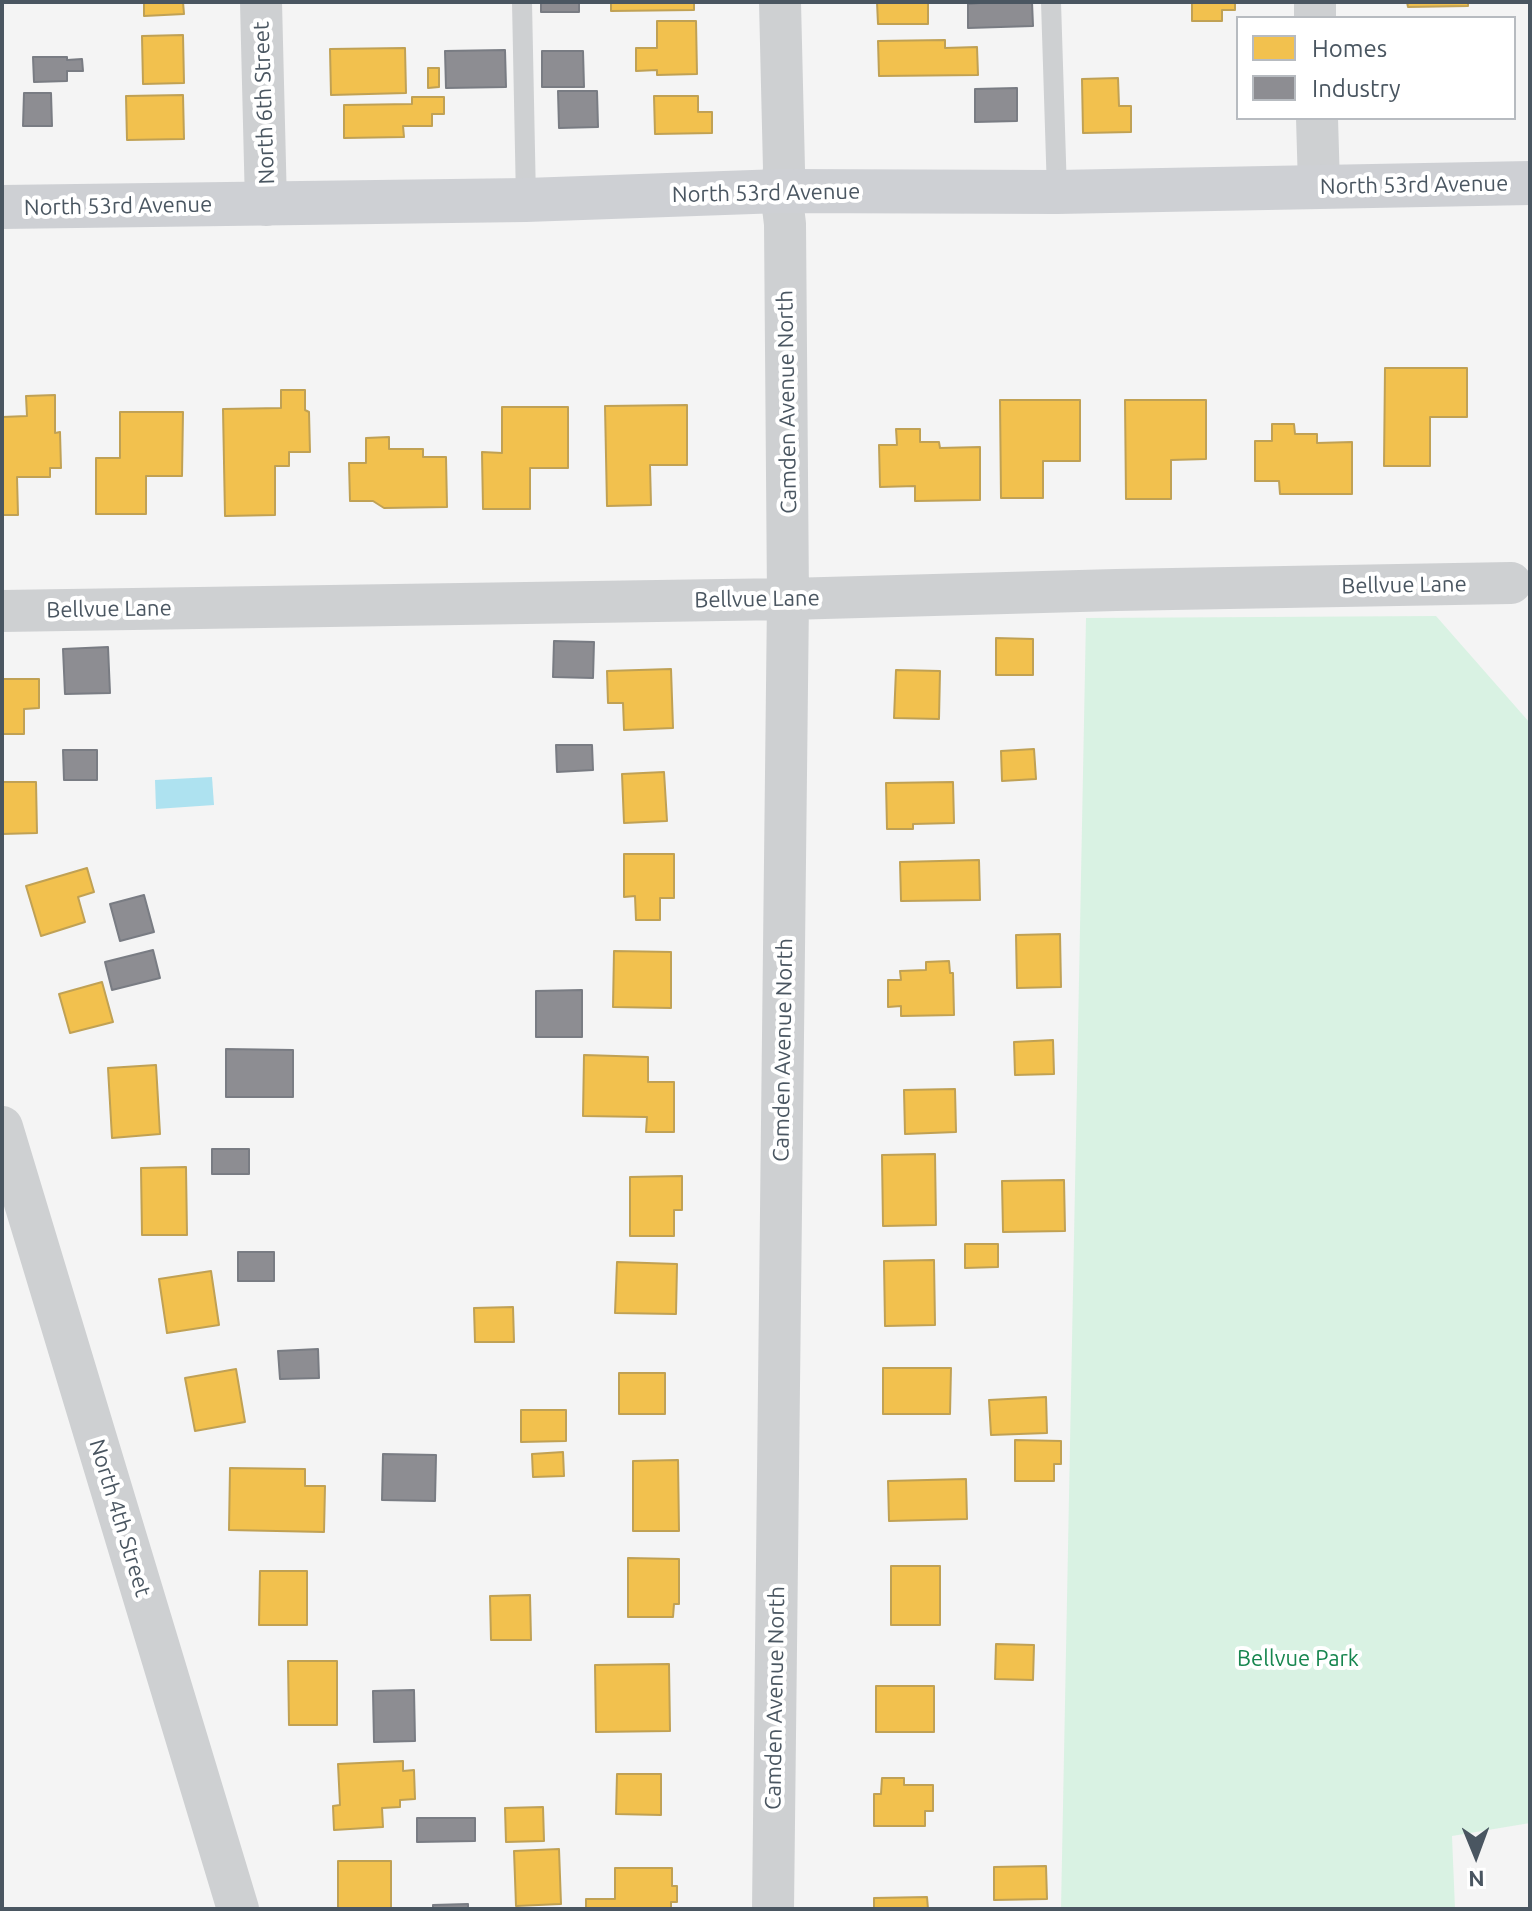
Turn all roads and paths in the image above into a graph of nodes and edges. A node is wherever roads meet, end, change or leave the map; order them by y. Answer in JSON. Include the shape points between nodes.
{"nodes":[{"id":1,"x":261,"y":2,"type":"edge"},
{"id":2,"x":522,"y":2,"type":"edge"},
{"id":3,"x":780,"y":2,"type":"edge"},
{"id":4,"x":1051,"y":2,"type":"edge"},
{"id":5,"x":1317,"y":120,"type":"edge"},
{"id":6,"x":1530,"y":183,"type":"edge"},
{"id":7,"x":1319,"y":186,"type":"junction"},
{"id":8,"x":781,"y":191,"type":"junction"},
{"id":9,"x":1057,"y":192,"type":"junction"},
{"id":10,"x":526,"y":200,"type":"junction"},
{"id":11,"x":266,"y":205,"type":"junction"},
{"id":12,"x":2,"y":207,"type":"edge"},
{"id":13,"x":1511,"y":583,"type":"dead end"},
{"id":14,"x":788,"y":599,"type":"junction"},
{"id":15,"x":2,"y":611,"type":"edge"},
{"id":16,"x":2,"y":1127,"type":"edge"},
{"id":17,"x":238,"y":1909,"type":"edge"},
{"id":18,"x":773,"y":1909,"type":"edge"}],
"edges":[{"from":1,"to":11,"type":"street","name":"North 6th Street"},
{"from":2,"to":10,"type":"lane"},
{"from":3,"to":8,"type":"street","name":"Camden Avenue North"},
{"from":4,"to":9,"type":"lane"},
{"from":5,"to":7,"type":"street"},
{"from":6,"to":7,"type":"street","name":"North 53rd Avenue"},
{"from":7,"to":9,"type":"street","name":"North 53rd Avenue"},
{"from":8,"to":9,"type":"street","name":"North 53rd Avenue"},
{"from":8,"to":10,"type":"street","name":"North 53rd Avenue"},
{"from":8,"to":14,"type":"street","name":"Camden Avenue North"},
{"from":10,"to":11,"type":"street","name":"North 53rd Avenue"},
{"from":11,"to":12,"type":"street","name":"North 53rd Avenue"},
{"from":13,"to":14,"type":"street","name":"Bellvue Lane"},
{"from":14,"to":15,"type":"street","name":"Bellvue Lane"},
{"from":14,"to":18,"type":"street","name":"Camden Avenue North"},
{"from":16,"to":17,"type":"street","name":"North 4th Street"}]}
